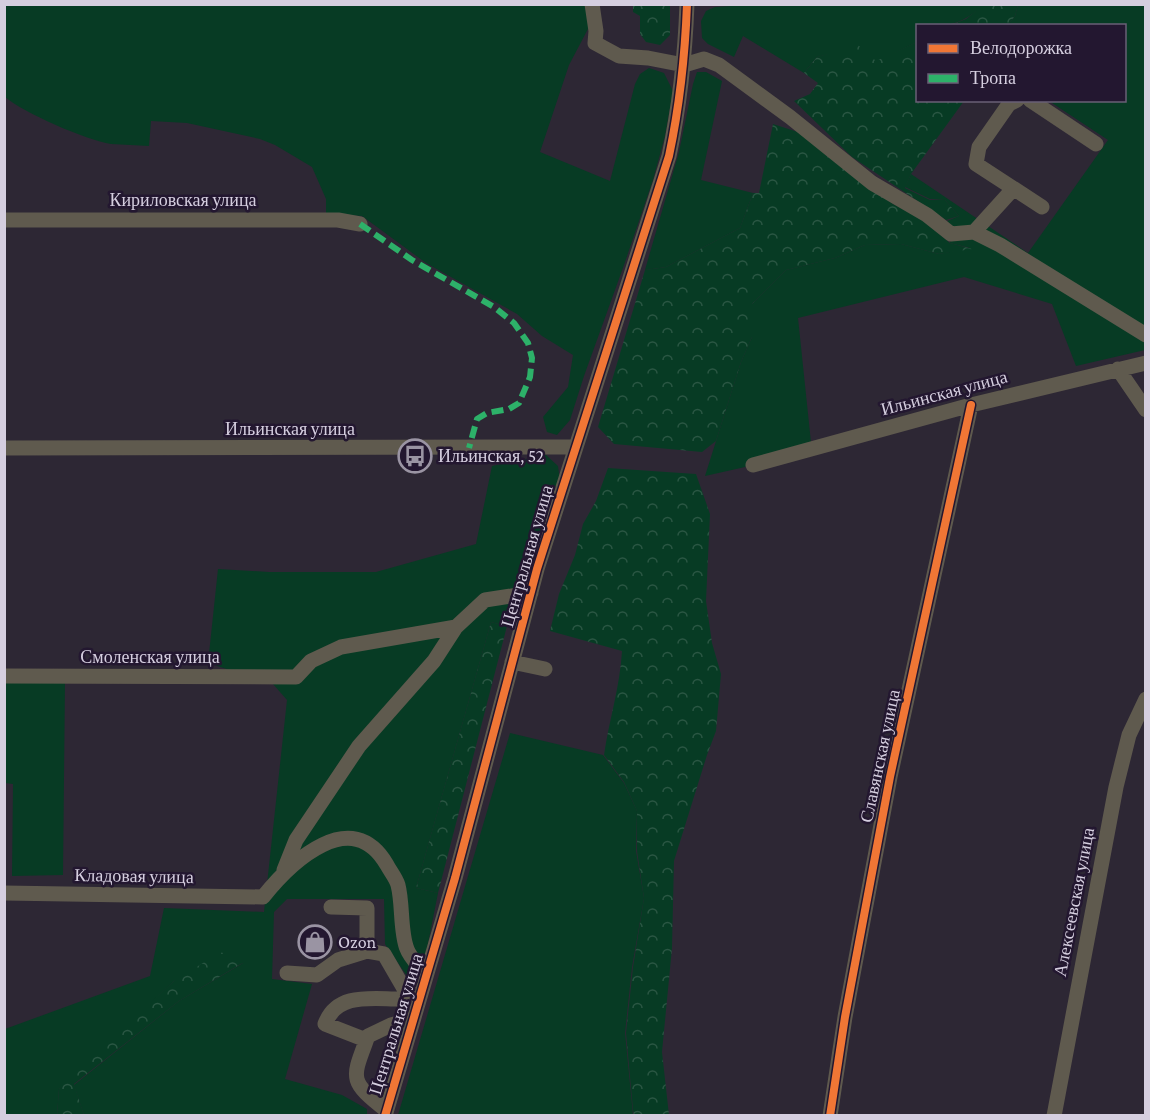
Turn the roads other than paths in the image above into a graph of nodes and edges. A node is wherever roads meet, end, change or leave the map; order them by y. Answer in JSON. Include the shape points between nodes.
{"nodes":[{"id":1,"x":592,"y":4,"type":"edge"},
{"id":2,"x":687,"y":4,"type":"edge"},
{"id":3,"x":684,"y":65,"type":"junction"},
{"id":4,"x":1013,"y":102,"type":"edge"},
{"id":5,"x":1033,"y":102,"type":"edge"},
{"id":6,"x":1096,"y":144,"type":"dead end"},
{"id":7,"x":1013,"y":189,"type":"junction"},
{"id":8,"x":1042,"y":207,"type":"dead end"},
{"id":9,"x":4,"y":220,"type":"edge"},
{"id":10,"x":360,"y":224,"type":"dead end"},
{"id":11,"x":974,"y":232,"type":"junction"},
{"id":12,"x":1146,"y":335,"type":"edge"},
{"id":13,"x":1146,"y":363,"type":"edge"},
{"id":14,"x":1118,"y":369,"type":"junction"},
{"id":15,"x":971,"y":405,"type":"junction"},
{"id":16,"x":1146,"y":410,"type":"edge"},
{"id":17,"x":575,"y":447,"type":"junction"},
{"id":18,"x":4,"y":448,"type":"edge"},
{"id":19,"x":753,"y":465,"type":"dead end"},
{"id":20,"x":531,"y":593,"type":"junction"},
{"id":21,"x":456,"y":627,"type":"junction"},
{"id":22,"x":512,"y":662,"type":"junction"},
{"id":23,"x":545,"y":669,"type":"dead end"},
{"id":24,"x":4,"y":676,"type":"edge"},
{"id":25,"x":1146,"y":699,"type":"edge"},
{"id":26,"x":283,"y":873,"type":"junction"},
{"id":27,"x":4,"y":893,"type":"edge"},
{"id":28,"x":331,"y":908,"type":"dead end"},
{"id":29,"x":367,"y":951,"type":"junction"},
{"id":30,"x":287,"y":973,"type":"dead end"},
{"id":31,"x":426,"y":975,"type":"junction"},
{"id":32,"x":406,"y":992,"type":"junction"},
{"id":33,"x":413,"y":1019,"type":"junction"},
{"id":34,"x":366,"y":1040,"type":"junction"},
{"id":35,"x":386,"y":1113,"type":"edge"},
{"id":36,"x":830,"y":1116,"type":"edge"},
{"id":37,"x":1054,"y":1116,"type":"edge"}],
"edges":[{"from":1,"to":3,"type":"street","via":[[596,43],[619,56]]},
{"from":2,"to":3,"type":"street","name":"Центральная улица"},
{"from":3,"to":11,"type":"street","via":[[704,59],[719,65],[872,183],[951,234]]},
{"from":3,"to":17,"type":"street","name":"Центральная улица","via":[[669,156]]},
{"from":4,"to":7,"type":"street","via":[[979,147],[976,164]]},
{"from":5,"to":6,"type":"street"},
{"from":7,"to":8,"type":"street"},
{"from":7,"to":11,"type":"street"},
{"from":9,"to":10,"type":"street","name":"Кириловская улица","via":[[328,220]]},
{"from":11,"to":12,"type":"street"},
{"from":13,"to":14,"type":"street","name":"Ильинская улица"},
{"from":14,"to":15,"type":"street","name":"Ильинская улица"},
{"from":14,"to":16,"type":"street"},
{"from":15,"to":19,"type":"street","name":"Ильинская улица"},
{"from":15,"to":36,"type":"street","name":"Славянская улица","via":[[890,777]]},
{"from":17,"to":18,"type":"street","name":"Ильинская улица"},
{"from":17,"to":20,"type":"street","name":"Центральная улица"},
{"from":20,"to":21,"type":"street","via":[[485,600]]},
{"from":20,"to":22,"type":"street","name":"Центральная улица"},
{"from":21,"to":24,"type":"street","name":"Смоленская улица","via":[[341,647],[311,661],[296,677]]},
{"from":21,"to":26,"type":"street","via":[[434,661],[359,746],[296,840]]},
{"from":22,"to":23,"type":"street"},
{"from":22,"to":31,"type":"street","name":"Центральная улица"},
{"from":25,"to":37,"type":"street","name":"Алексеевская улица","via":[[1129,735],[1116,787]]},
{"from":26,"to":27,"type":"street","name":"Кладовая улица","via":[[262,897]]},
{"from":26,"to":31,"type":"street","via":[[312,850],[330,842],[350,838],[367,842],[381,854],[398,884],[407,950]]},
{"from":28,"to":29,"type":"street","via":[[367,908]]},
{"from":29,"to":30,"type":"street","via":[[338,960],[317,975]]},
{"from":29,"to":32,"type":"street","via":[[384,954]]},
{"from":31,"to":32,"type":"street"},
{"from":31,"to":33,"type":"street","name":"Центральная улица"},
{"from":32,"to":33,"type":"street"},
{"from":32,"to":34,"type":"street","via":[[400,999],[351,999],[329,1013],[325,1024]]},
{"from":33,"to":34,"type":"street","via":[[391,1025]]},
{"from":33,"to":35,"type":"street","name":"Центральная улица"},
{"from":34,"to":35,"type":"street","via":[[355,1079]]}]}
